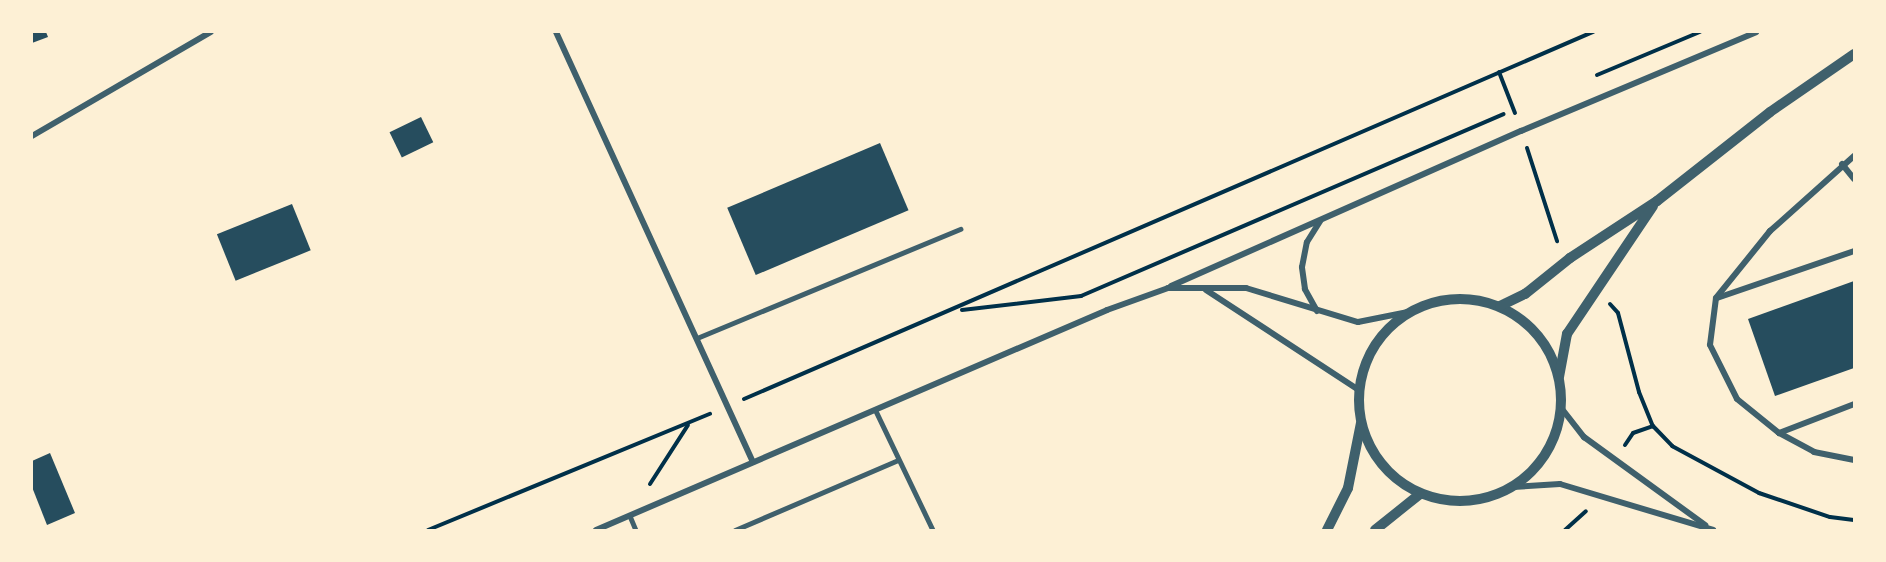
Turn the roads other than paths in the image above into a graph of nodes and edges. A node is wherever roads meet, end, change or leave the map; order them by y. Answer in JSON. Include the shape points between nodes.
{"nodes":[{"id":1,"x":211,"y":32,"type":"edge"},
{"id":2,"x":556,"y":32,"type":"edge"},
{"id":3,"x":1756,"y":32,"type":"edge"},
{"id":4,"x":1854,"y":54,"type":"edge"},
{"id":5,"x":32,"y":136,"type":"edge"},
{"id":6,"x":1854,"y":156,"type":"edge"},
{"id":7,"x":1842,"y":164,"type":"junction"},
{"id":8,"x":1854,"y":179,"type":"edge"},
{"id":9,"x":1657,"y":201,"type":"junction"},
{"id":10,"x":1320,"y":221,"type":"junction"},
{"id":11,"x":960,"y":229,"type":"dead end"},
{"id":12,"x":1854,"y":251,"type":"edge"},
{"id":13,"x":1168,"y":288,"type":"junction"},
{"id":14,"x":1205,"y":290,"type":"junction"},
{"id":15,"x":1716,"y":298,"type":"junction"},
{"id":16,"x":1500,"y":306,"type":"junction"},
{"id":17,"x":1318,"y":311,"type":"junction"},
{"id":18,"x":1408,"y":312,"type":"junction"},
{"id":19,"x":698,"y":338,"type":"junction"},
{"id":20,"x":1559,"y":377,"type":"junction"},
{"id":21,"x":1359,"y":390,"type":"junction"},
{"id":22,"x":1854,"y":405,"type":"edge"},
{"id":23,"x":1562,"y":409,"type":"junction"},
{"id":24,"x":876,"y":411,"type":"junction"},
{"id":25,"x":1361,"y":422,"type":"junction"},
{"id":26,"x":1779,"y":434,"type":"junction"},
{"id":27,"x":898,"y":460,"type":"junction"},
{"id":28,"x":1854,"y":460,"type":"edge"},
{"id":29,"x":753,"y":462,"type":"junction"},
{"id":30,"x":1513,"y":487,"type":"junction"},
{"id":31,"x":1420,"y":494,"type":"junction"},
{"id":32,"x":630,"y":516,"type":"junction"},
{"id":33,"x":1712,"y":530,"type":"edge"},
{"id":34,"x":596,"y":531,"type":"edge"},
{"id":35,"x":636,"y":531,"type":"edge"},
{"id":36,"x":735,"y":531,"type":"edge"},
{"id":37,"x":933,"y":531,"type":"edge"},
{"id":38,"x":1327,"y":531,"type":"edge"},
{"id":39,"x":1375,"y":531,"type":"edge"}],
"edges":[{"from":1,"to":5,"type":"street"},
{"from":2,"to":19,"type":"street"},
{"from":3,"to":10,"type":"street","via":[[1521,130]]},
{"from":4,"to":9,"type":"street","via":[[1770,112]]},
{"from":6,"to":7,"type":"street"},
{"from":7,"to":8,"type":"street"},
{"from":7,"to":15,"type":"street","via":[[1770,231]]},
{"from":9,"to":16,"type":"street","via":[[1570,258],[1526,294]]},
{"from":9,"to":20,"type":"street","via":[[1567,334]]},
{"from":10,"to":13,"type":"street"},
{"from":10,"to":17,"type":"street","via":[[1306,242],[1302,267],[1305,289]]},
{"from":11,"to":19,"type":"lane"},
{"from":12,"to":15,"type":"street"},
{"from":13,"to":14,"type":"street"},
{"from":13,"to":24,"type":"street","via":[[1107,310]]},
{"from":14,"to":17,"type":"street","via":[[1246,288]]},
{"from":14,"to":21,"type":"street"},
{"from":15,"to":26,"type":"street","via":[[1710,345],[1737,399]]},
{"from":16,"to":18,"type":"street","via":[[1469,298],[1438,300]]},
{"from":16,"to":20,"type":"street","via":[[1527,323],[1548,347]]},
{"from":17,"to":18,"type":"street","via":[[1358,322]]},
{"from":18,"to":21,"type":"street","via":[[1383,333],[1366,360]]},
{"from":19,"to":29,"type":"street"},
{"from":20,"to":23,"type":"street"},
{"from":21,"to":25,"type":"street"},
{"from":22,"to":26,"type":"street"},
{"from":23,"to":30,"type":"street","via":[[1554,440],[1537,467]]},
{"from":23,"to":33,"type":"street","via":[[1584,437]]},
{"from":24,"to":27,"type":"lane"},
{"from":24,"to":29,"type":"street"},
{"from":25,"to":31,"type":"street","via":[[1373,452],[1393,477]]},
{"from":25,"to":38,"type":"street","via":[[1348,488]]},
{"from":26,"to":28,"type":"street","via":[[1814,452]]},
{"from":27,"to":36,"type":"lane"},
{"from":27,"to":37,"type":"lane"},
{"from":29,"to":32,"type":"street"},
{"from":30,"to":31,"type":"street","via":[[1483,499],[1451,502]]},
{"from":30,"to":33,"type":"street","via":[[1560,484]]},
{"from":31,"to":39,"type":"street"},
{"from":32,"to":34,"type":"street"},
{"from":32,"to":35,"type":"lane"}]}
